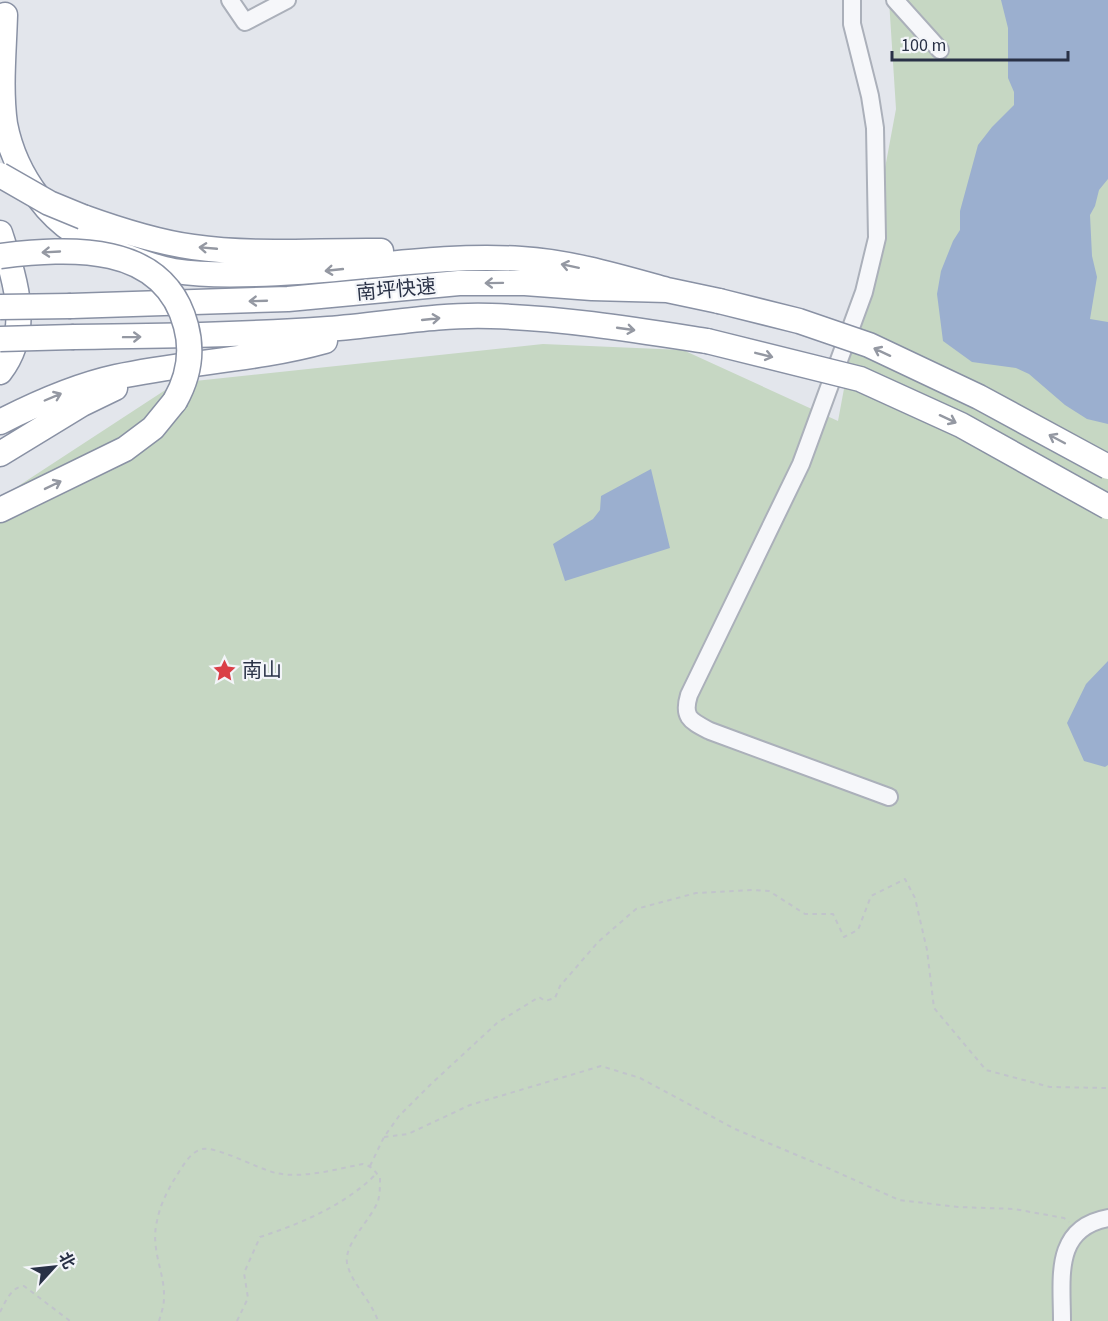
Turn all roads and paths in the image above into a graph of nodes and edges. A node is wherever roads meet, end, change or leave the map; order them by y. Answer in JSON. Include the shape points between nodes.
{"nodes":[{"id":1,"x":230,"y":0,"type":"edge"},
{"id":2,"x":287,"y":0,"type":"edge"},
{"id":3,"x":852,"y":0,"type":"edge"},
{"id":4,"x":896,"y":0,"type":"edge"},
{"id":5,"x":5,"y":14,"type":"edge"},
{"id":6,"x":940,"y":50,"type":"dead end"},
{"id":7,"x":0,"y":175,"type":"edge"},
{"id":8,"x":0,"y":233,"type":"edge"},
{"id":9,"x":0,"y":256,"type":"edge"},
{"id":10,"x":476,"y":258,"type":"junction"},
{"id":11,"x":667,"y":290,"type":"junction"},
{"id":12,"x":0,"y":307,"type":"edge"},
{"id":13,"x":388,"y":324,"type":"junction"},
{"id":14,"x":0,"y":339,"type":"edge"},
{"id":15,"x":163,"y":369,"type":"junction"},
{"id":16,"x":0,"y":372,"type":"edge"},
{"id":17,"x":0,"y":422,"type":"edge"},
{"id":18,"x":0,"y":454,"type":"edge"},
{"id":19,"x":1108,"y":467,"type":"edge"},
{"id":20,"x":1108,"y":507,"type":"edge"},
{"id":21,"x":0,"y":510,"type":"edge"},
{"id":22,"x":890,"y":797,"type":"dead end"},
{"id":23,"x":1108,"y":1088,"type":"edge"},
{"id":24,"x":384,"y":1137,"type":"junction"},
{"id":25,"x":370,"y":1166,"type":"junction"},
{"id":26,"x":380,"y":1178,"type":"junction"},
{"id":27,"x":1108,"y":1218,"type":"edge"},
{"id":28,"x":1080,"y":1229,"type":"junction"},
{"id":29,"x":0,"y":1312,"type":"edge"},
{"id":30,"x":70,"y":1321,"type":"edge"},
{"id":31,"x":159,"y":1321,"type":"edge"},
{"id":32,"x":237,"y":1321,"type":"edge"},
{"id":33,"x":378,"y":1321,"type":"edge"},
{"id":34,"x":1062,"y":1321,"type":"edge"}],
"edges":[{"from":1,"to":2,"type":"street","via":[[245,22]]},
{"from":3,"to":22,"type":"street","via":[[852,24],[875,128],[878,216],[864,292],[801,464],[686,706],[692,721],[710,731]]},
{"from":4,"to":6,"type":"street"},
{"from":10,"to":5,"type":"highway","one_way":true,"via":[[291,274],[218,275],[157,267],[87,241],[46,208],[29,186],[12,148],[3,102]]},
{"from":10,"to":7,"type":"highway","one_way":true,"bridge":true,"via":[[420,252],[235,251],[192,247],[121,231],[83,217]]},
{"from":8,"to":16,"type":"highway","via":[[14,281],[19,322],[17,342]]},
{"from":21,"to":9,"type":"highway","one_way":true,"bridge":true,"via":[[125,449],[153,428],[183,388],[189,360],[182,313],[171,293],[149,272],[123,258],[87,252]]},
{"from":11,"to":10,"type":"highway","one_way":true,"via":[[556,263]]},
{"from":11,"to":12,"type":"highway","name":"南坪快速","one_way":true,"bridge":true,"via":[[459,284],[288,299]]},
{"from":19,"to":11,"type":"highway","name":"南坪快速","one_way":true,"bridge":true,"via":[[979,397],[869,345],[799,321]]},
{"from":14,"to":13,"type":"highway","name":"南坪快速","one_way":true,"bridge":true,"via":[[209,336]]},
{"from":13,"to":15,"type":"highway","via":[[316,344]]},
{"from":13,"to":20,"type":"highway","name":"南坪快速","one_way":true,"bridge":true,"via":[[489,316],[622,328],[707,341],[860,379],[961,425]]},
{"from":17,"to":15,"type":"highway","one_way":true,"via":[[87,384]]},
{"from":15,"to":18,"type":"highway","via":[[82,404]]},
{"from":23,"to":24,"type":"path","via":[[1050,1087],[986,1070],[934,1008],[927,950],[915,898],[905,879],[871,896],[858,930],[844,937],[833,914],[805,914],[770,891],[696,893],[636,909],[598,942],[560,986],[555,998],[545,1001],[539,997],[497,1023],[399,1116]]},
{"from":24,"to":25,"type":"path"},
{"from":24,"to":28,"type":"path","via":[[408,1134],[470,1105],[602,1066],[640,1078],[735,1129],[900,1200],[1014,1209],[1064,1218]]},
{"from":25,"to":26,"type":"path"},
{"from":25,"to":31,"type":"path","via":[[276,1173],[215,1150],[193,1153],[168,1188],[157,1220],[156,1258],[164,1300]]},
{"from":26,"to":32,"type":"path","via":[[374,1176],[325,1210],[260,1237],[244,1273],[248,1298]]},
{"from":26,"to":33,"type":"path","via":[[378,1201],[350,1246],[347,1258],[352,1278]]},
{"from":27,"to":28,"type":"street"},
{"from":28,"to":34,"type":"street","via":[[1064,1253]]},
{"from":29,"to":30,"type":"path","via":[[11,1293],[24,1286]]}]}
